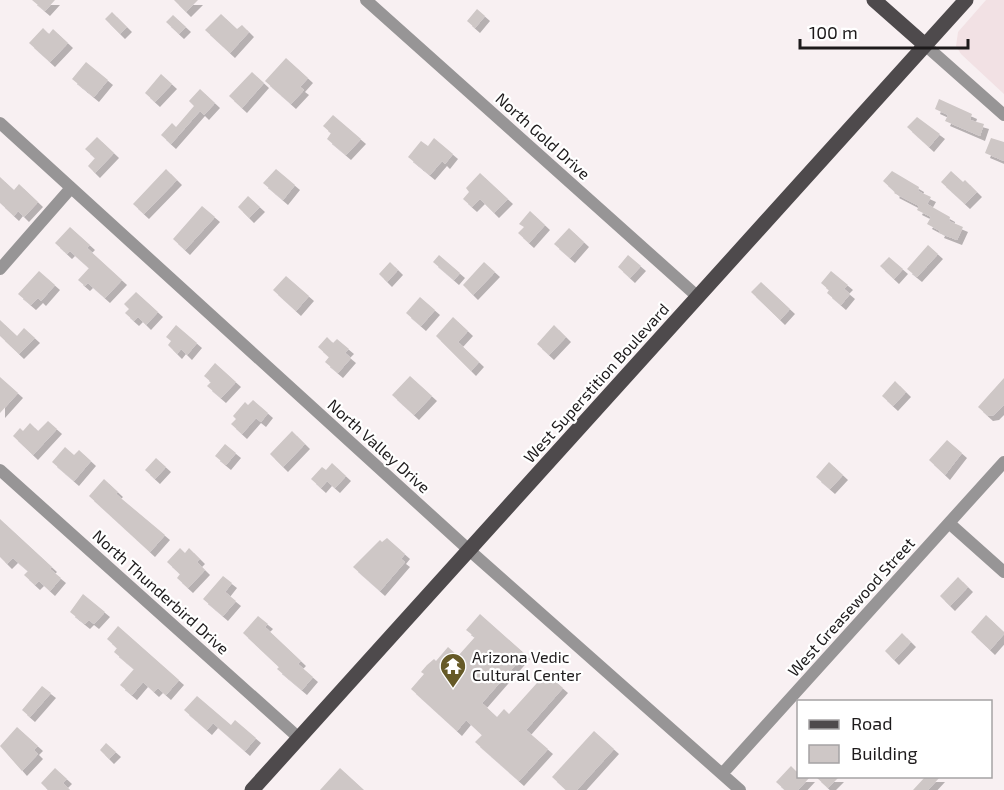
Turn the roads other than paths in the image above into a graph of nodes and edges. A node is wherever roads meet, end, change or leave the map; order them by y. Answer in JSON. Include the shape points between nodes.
{"nodes":[{"id":1,"x":366,"y":0,"type":"edge"},
{"id":2,"x":874,"y":0,"type":"edge"},
{"id":3,"x":966,"y":0,"type":"edge"},
{"id":4,"x":925,"y":45,"type":"junction"},
{"id":5,"x":1004,"y":115,"type":"edge"},
{"id":6,"x":0,"y":123,"type":"edge"},
{"id":7,"x":72,"y":188,"type":"junction"},
{"id":8,"x":0,"y":269,"type":"edge"},
{"id":9,"x":698,"y":297,"type":"junction"},
{"id":10,"x":1004,"y":462,"type":"edge"},
{"id":11,"x":0,"y":470,"type":"edge"},
{"id":12,"x":948,"y":523,"type":"junction"},
{"id":13,"x":469,"y":550,"type":"junction"},
{"id":14,"x":1004,"y":572,"type":"edge"},
{"id":15,"x":299,"y":738,"type":"junction"},
{"id":16,"x":723,"y":774,"type":"junction"},
{"id":17,"x":252,"y":790,"type":"edge"},
{"id":18,"x":740,"y":790,"type":"edge"}],
"edges":[{"from":1,"to":9,"type":"street","name":"North Gold Drive"},
{"from":2,"to":4,"type":"main road"},
{"from":3,"to":4,"type":"main road","name":"West Superstition Boulevard"},
{"from":4,"to":5,"type":"street"},
{"from":4,"to":9,"type":"main road","name":"West Superstition Boulevard"},
{"from":6,"to":7,"type":"street","name":"North Valley Drive"},
{"from":7,"to":8,"type":"street"},
{"from":7,"to":13,"type":"street","name":"North Valley Drive"},
{"from":9,"to":13,"type":"main road","name":"West Superstition Boulevard"},
{"from":10,"to":12,"type":"street","name":"West Greasewood Street"},
{"from":11,"to":15,"type":"street","name":"North Thunderbird Drive"},
{"from":12,"to":14,"type":"street"},
{"from":12,"to":16,"type":"street","name":"West Greasewood Street"},
{"from":13,"to":15,"type":"main road","name":"West Superstition Boulevard"},
{"from":13,"to":16,"type":"street","name":"North Valley Drive"},
{"from":15,"to":17,"type":"main road","name":"West Superstition Boulevard"},
{"from":16,"to":18,"type":"street","name":"North Valley Drive"}]}
